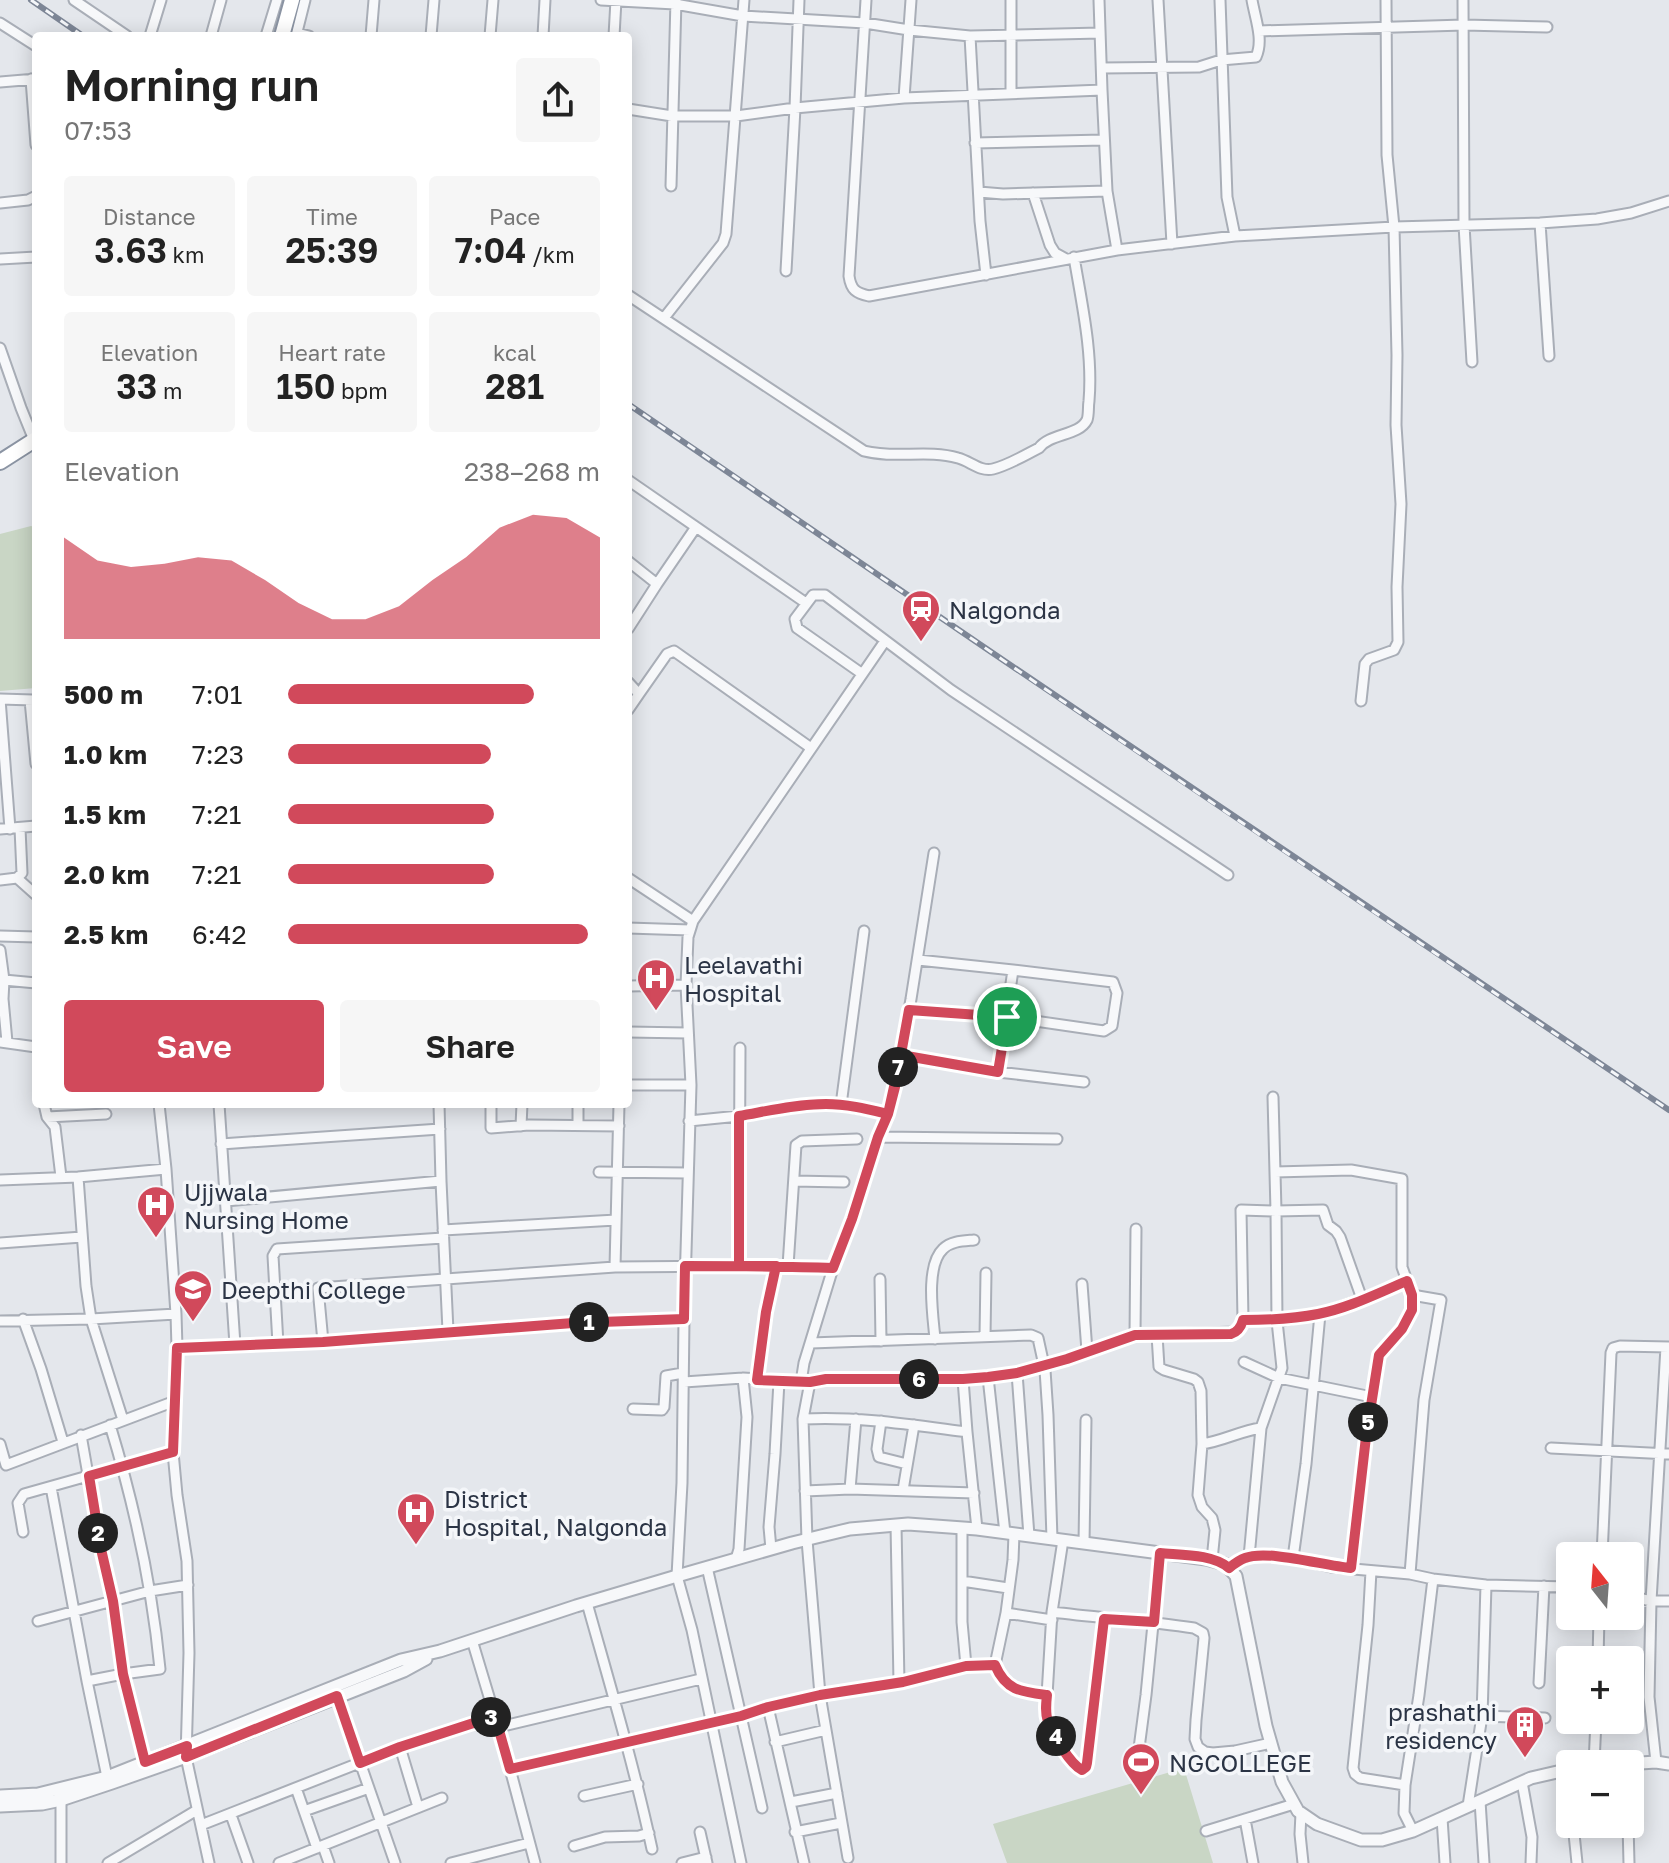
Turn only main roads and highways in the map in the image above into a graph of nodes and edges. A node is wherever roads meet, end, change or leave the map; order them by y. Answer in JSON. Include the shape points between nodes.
{"nodes":[{"id":1,"x":292,"y":0,"type":"edge"},
{"id":2,"x":292,"y":32,"type":"edge"},
{"id":3,"x":32,"y":441,"type":"edge"},
{"id":4,"x":0,"y":462,"type":"edge"}],
"edges":[{"from":1,"to":2,"type":"highway"},
{"from":3,"to":4,"type":"highway"}]}
